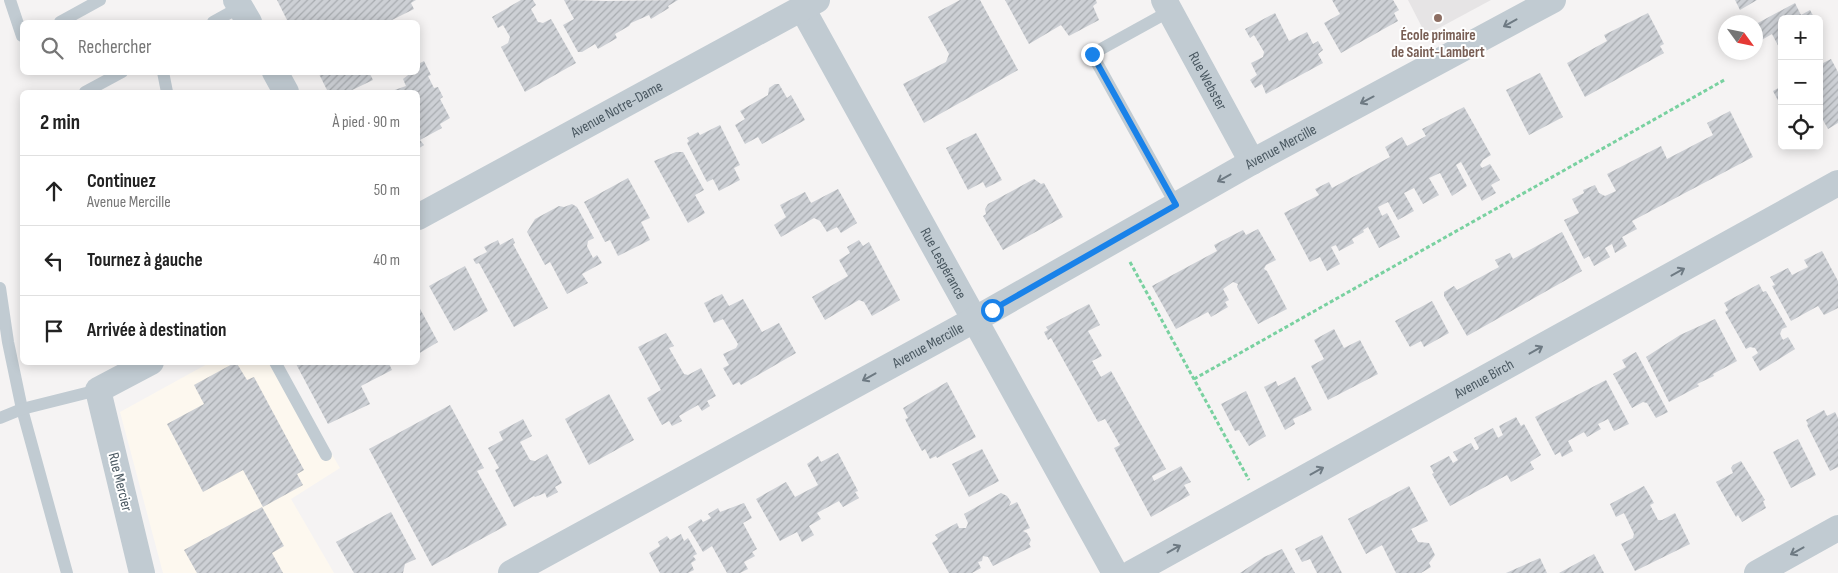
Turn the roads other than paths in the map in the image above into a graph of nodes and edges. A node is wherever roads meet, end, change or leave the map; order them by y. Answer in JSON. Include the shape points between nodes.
{"nodes":[{"id":1,"x":10,"y":0,"type":"edge"},
{"id":2,"x":100,"y":0,"type":"edge"},
{"id":3,"x":1553,"y":0,"type":"edge"},
{"id":4,"x":809,"y":4,"type":"edge"},
{"id":5,"x":1167,"y":5,"type":"edge"},
{"id":6,"x":242,"y":10,"type":"edge"},
{"id":7,"x":64,"y":20,"type":"edge"},
{"id":8,"x":218,"y":20,"type":"edge"},
{"id":9,"x":20,"y":30,"type":"edge"},
{"id":10,"x":116,"y":75,"type":"edge"},
{"id":11,"x":164,"y":75,"type":"edge"},
{"id":12,"x":277,"y":75,"type":"edge"},
{"id":13,"x":89,"y":90,"type":"edge"},
{"id":14,"x":167,"y":90,"type":"edge"},
{"id":15,"x":285,"y":90,"type":"edge"},
{"id":16,"x":1252,"y":162,"type":"junction"},
{"id":17,"x":1838,"y":184,"type":"edge"},
{"id":18,"x":1176,"y":205,"type":"junction"},
{"id":19,"x":420,"y":216,"type":"edge"},
{"id":20,"x":0,"y":288,"type":"edge"},
{"id":21,"x":974,"y":320,"type":"junction"},
{"id":22,"x":145,"y":365,"type":"edge"},
{"id":23,"x":277,"y":365,"type":"edge"},
{"id":24,"x":98,"y":390,"type":"junction"},
{"id":25,"x":22,"y":409,"type":"junction"},
{"id":26,"x":0,"y":418,"type":"edge"},
{"id":27,"x":326,"y":455,"type":"dead end"},
{"id":28,"x":1838,"y":528,"type":"edge"},
{"id":29,"x":67,"y":573,"type":"edge"},
{"id":30,"x":142,"y":573,"type":"edge"},
{"id":31,"x":511,"y":573,"type":"edge"},
{"id":32,"x":1115,"y":573,"type":"edge"},
{"id":33,"x":1132,"y":573,"type":"edge"},
{"id":34,"x":1757,"y":573,"type":"edge"}],
"edges":[{"from":1,"to":9,"type":"lane"},
{"from":2,"to":7,"type":"lane"},
{"from":3,"to":16,"type":"street","name":"Avenue Mercille","one_way":true},
{"from":4,"to":19,"type":"street","name":"Avenue Notre-Dame"},
{"from":4,"to":21,"type":"street","name":"Rue Lespérance"},
{"from":5,"to":16,"type":"street","name":"Rue Webster"},
{"from":5,"to":18,"type":"lane","via":[[1092,54]]},
{"from":6,"to":8,"type":"lane"},
{"from":10,"to":13,"type":"lane"},
{"from":11,"to":14,"type":"lane"},
{"from":12,"to":15,"type":"street"},
{"from":16,"to":18,"type":"street","name":"Avenue Mercille","one_way":true},
{"from":33,"to":17,"type":"street","name":"Avenue Birch","one_way":true},
{"from":18,"to":21,"type":"street","name":"Avenue Mercille"},
{"from":20,"to":25,"type":"lane"},
{"from":21,"to":31,"type":"street","name":"Avenue Mercille","one_way":true},
{"from":21,"to":32,"type":"street","name":"Rue Lespérance"},
{"from":22,"to":24,"type":"street"},
{"from":23,"to":27,"type":"lane"},
{"from":24,"to":25,"type":"lane"},
{"from":24,"to":30,"type":"street","name":"Rue Mercier"},
{"from":25,"to":26,"type":"lane"},
{"from":25,"to":29,"type":"lane"},
{"from":28,"to":34,"type":"street","one_way":true}]}
